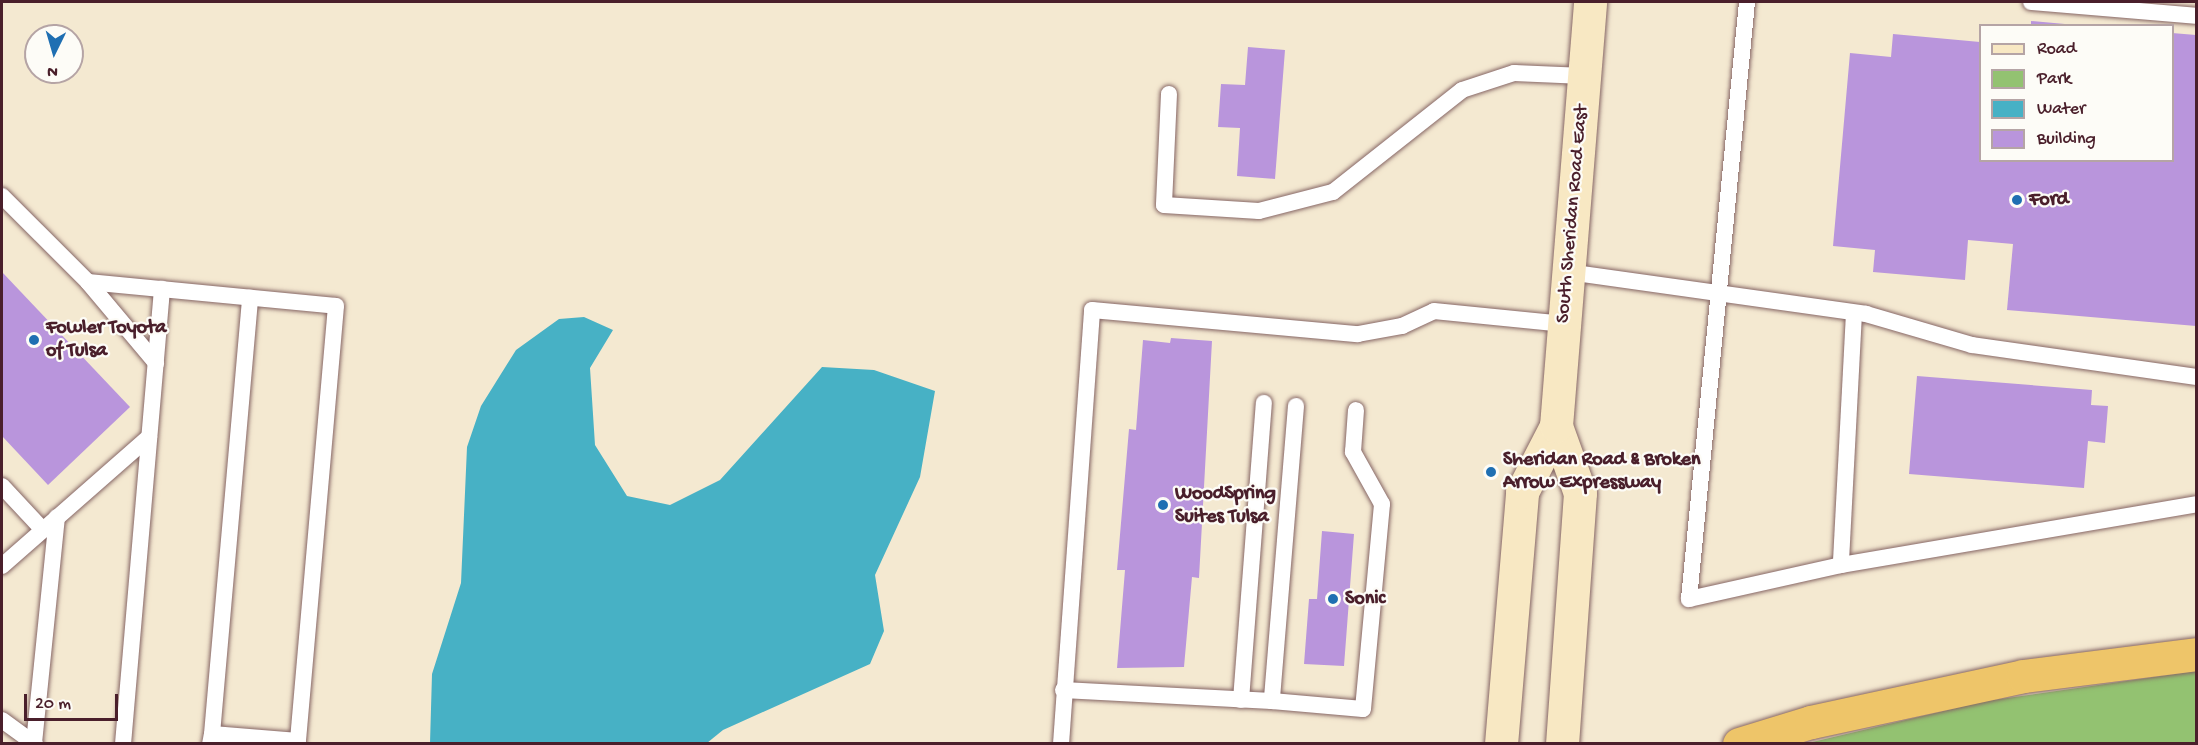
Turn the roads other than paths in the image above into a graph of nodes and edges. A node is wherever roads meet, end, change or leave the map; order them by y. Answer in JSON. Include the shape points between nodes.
{"nodes":[{"id":1,"x":1590,"y":2,"type":"edge"},
{"id":2,"x":1747,"y":2,"type":"edge"},
{"id":3,"x":2031,"y":2,"type":"edge"},
{"id":4,"x":2196,"y":16,"type":"edge"},
{"id":5,"x":1584,"y":76,"type":"junction"},
{"id":6,"x":1169,"y":94,"type":"dead end"},
{"id":7,"x":2,"y":196,"type":"edge"},
{"id":8,"x":1568,"y":272,"type":"junction"},
{"id":9,"x":88,"y":282,"type":"junction"},
{"id":10,"x":162,"y":289,"type":"junction"},
{"id":11,"x":1717,"y":293,"type":"junction"},
{"id":12,"x":250,"y":298,"type":"junction"},
{"id":13,"x":1854,"y":312,"type":"junction"},
{"id":14,"x":1564,"y":324,"type":"junction"},
{"id":15,"x":156,"y":363,"type":"junction"},
{"id":16,"x":2196,"y":377,"type":"edge"},
{"id":17,"x":1264,"y":403,"type":"dead end"},
{"id":18,"x":1296,"y":406,"type":"dead end"},
{"id":19,"x":1356,"y":410,"type":"dead end"},
{"id":20,"x":1556,"y":426,"type":"junction"},
{"id":21,"x":149,"y":437,"type":"junction"},
{"id":22,"x":2,"y":486,"type":"edge"},
{"id":23,"x":2196,"y":504,"type":"edge"},
{"id":24,"x":57,"y":517,"type":"junction"},
{"id":25,"x":43,"y":530,"type":"junction"},
{"id":26,"x":1841,"y":565,"type":"junction"},
{"id":27,"x":2,"y":566,"type":"edge"},
{"id":28,"x":2196,"y":654,"type":"edge"},
{"id":29,"x":1063,"y":690,"type":"junction"},
{"id":30,"x":1241,"y":700,"type":"junction"},
{"id":31,"x":1272,"y":701,"type":"junction"},
{"id":32,"x":2,"y":720,"type":"edge"},
{"id":33,"x":211,"y":739,"type":"edge"},
{"id":34,"x":34,"y":743,"type":"edge"},
{"id":35,"x":123,"y":744,"type":"edge"},
{"id":36,"x":1061,"y":744,"type":"edge"},
{"id":37,"x":1501,"y":744,"type":"edge"},
{"id":38,"x":1562,"y":744,"type":"edge"},
{"id":39,"x":1739,"y":744,"type":"edge"}],
"edges":[{"from":1,"to":5,"type":"main road","name":"South Sheridan Road East"},
{"from":2,"to":11,"type":"lane"},
{"from":3,"to":4,"type":"lane"},
{"from":5,"to":6,"type":"lane","via":[[1514,73],[1462,90],[1333,192],[1259,211],[1164,205]]},
{"from":5,"to":8,"type":"main road","name":"South Sheridan Road East"},
{"from":7,"to":9,"type":"lane"},
{"from":8,"to":11,"type":"lane"},
{"from":8,"to":14,"type":"main road","name":"South Sheridan Road East"},
{"from":9,"to":10,"type":"lane"},
{"from":9,"to":15,"type":"lane"},
{"from":10,"to":12,"type":"lane"},
{"from":10,"to":15,"type":"lane"},
{"from":11,"to":13,"type":"lane"},
{"from":11,"to":26,"type":"lane","via":[[1689,599]]},
{"from":12,"to":33,"type":"lane"},
{"from":12,"to":33,"type":"lane","via":[[336,306],[298,741]]},
{"from":13,"to":16,"type":"lane","via":[[1972,345]]},
{"from":13,"to":26,"type":"lane"},
{"from":14,"to":20,"type":"main road","name":"South Sheridan Road East"},
{"from":14,"to":29,"type":"lane","via":[[1434,311],[1402,326],[1358,334],[1092,310]]},
{"from":15,"to":21,"type":"lane"},
{"from":17,"to":30,"type":"lane"},
{"from":18,"to":31,"type":"lane"},
{"from":19,"to":31,"type":"lane","via":[[1353,452],[1382,504],[1364,709]]},
{"from":20,"to":37,"type":"main road","name":"South Sheridan Road East","via":[[1522,492]]},
{"from":20,"to":38,"type":"main road","name":"South Sheridan Road East","via":[[1580,493]]},
{"from":21,"to":24,"type":"lane"},
{"from":21,"to":35,"type":"lane"},
{"from":22,"to":25,"type":"lane"},
{"from":23,"to":26,"type":"lane"},
{"from":24,"to":25,"type":"lane"},
{"from":24,"to":34,"type":"lane"},
{"from":25,"to":27,"type":"lane"},
{"from":28,"to":39,"type":"highway","via":[[2023,676],[1832,717]]},
{"from":29,"to":30,"type":"lane"},
{"from":29,"to":36,"type":"lane"},
{"from":30,"to":31,"type":"lane"},
{"from":32,"to":34,"type":"lane"}]}
